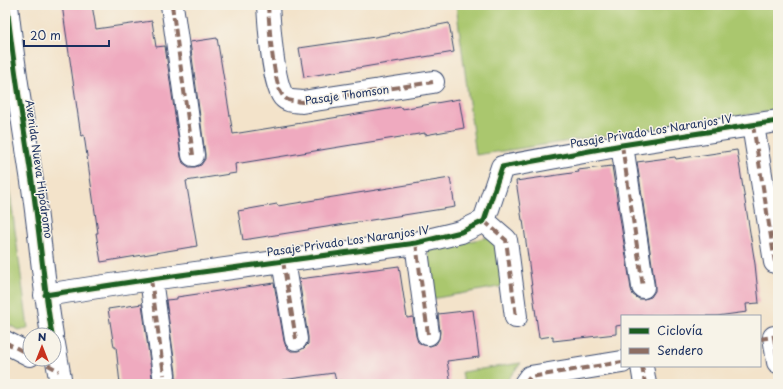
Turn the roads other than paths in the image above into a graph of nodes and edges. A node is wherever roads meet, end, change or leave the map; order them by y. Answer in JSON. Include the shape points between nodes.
{"nodes":[{"id":1,"x":7,"y":5,"type":"edge"},
{"id":2,"x":172,"y":5,"type":"edge"},
{"id":3,"x":268,"y":5,"type":"edge"},
{"id":4,"x":9,"y":56,"type":"edge"},
{"id":5,"x":433,"y":82,"type":"dead end"},
{"id":6,"x":778,"y":121,"type":"edge"},
{"id":7,"x":753,"y":125,"type":"junction"},
{"id":8,"x":622,"y":145,"type":"junction"},
{"id":9,"x":192,"y":154,"type":"dead end"},
{"id":10,"x":484,"y":221,"type":"junction"},
{"id":11,"x":416,"y":243,"type":"junction"},
{"id":12,"x":283,"y":261,"type":"junction"},
{"id":13,"x":775,"y":262,"type":"dead end"},
{"id":14,"x":152,"y":279,"type":"junction"},
{"id":15,"x":643,"y":287,"type":"dead end"},
{"id":16,"x":45,"y":295,"type":"junction"},
{"id":17,"x":516,"y":317,"type":"dead end"},
{"id":18,"x":51,"y":327,"type":"edge"},
{"id":19,"x":428,"y":334,"type":"dead end"},
{"id":20,"x":771,"y":338,"type":"edge"},
{"id":21,"x":296,"y":339,"type":"dead end"},
{"id":22,"x":5,"y":342,"type":"edge"},
{"id":23,"x":22,"y":351,"type":"edge"},
{"id":24,"x":621,"y":362,"type":"edge"},
{"id":25,"x":778,"y":362,"type":"edge"},
{"id":26,"x":47,"y":367,"type":"edge"},
{"id":27,"x":58,"y":367,"type":"edge"},
{"id":28,"x":642,"y":367,"type":"edge"},
{"id":29,"x":164,"y":375,"type":"dead end"},
{"id":30,"x":60,"y":377,"type":"edge"},
{"id":31,"x":525,"y":384,"type":"edge"},
{"id":32,"x":645,"y":384,"type":"edge"}],
"edges":[{"from":1,"to":4,"type":"street","name":"Avenida Nueva Hipódromo"},
{"from":2,"to":9,"type":"street"},
{"from":3,"to":5,"type":"street","name":"Pasaje Thomson","via":[[278,89],[283,97],[291,101],[302,102]]},
{"from":4,"to":16,"type":"street","name":"Avenida Nueva Hipódromo","via":[[33,190]]},
{"from":6,"to":7,"type":"street","name":"Pasaje Privado Los Naranjos IV"},
{"from":7,"to":8,"type":"street","name":"Pasaje Privado Los Naranjos IV"},
{"from":7,"to":13,"type":"street"},
{"from":8,"to":10,"type":"street","name":"Pasaje Privado Los Naranjos IV","via":[[502,167]]},
{"from":8,"to":15,"type":"street"},
{"from":10,"to":11,"type":"street","name":"Pasaje Privado Los Naranjos IV","via":[[461,232]]},
{"from":10,"to":17,"type":"street","via":[[506,240]]},
{"from":11,"to":12,"type":"street","name":"Pasaje Privado Los Naranjos IV"},
{"from":11,"to":19,"type":"street"},
{"from":12,"to":14,"type":"street","name":"Pasaje Privado Los Naranjos IV"},
{"from":12,"to":21,"type":"street"},
{"from":14,"to":16,"type":"street","name":"Pasaje Privado Los Naranjos IV"},
{"from":14,"to":29,"type":"street"},
{"from":16,"to":18,"type":"street","name":"Avenida Nueva Hipódromo"},
{"from":20,"to":25,"type":"street"},
{"from":22,"to":23,"type":"street"},
{"from":24,"to":31,"type":"street","via":[[530,377]]},
{"from":26,"to":30,"type":"street"},
{"from":27,"to":30,"type":"street"},
{"from":28,"to":32,"type":"street"}]}
